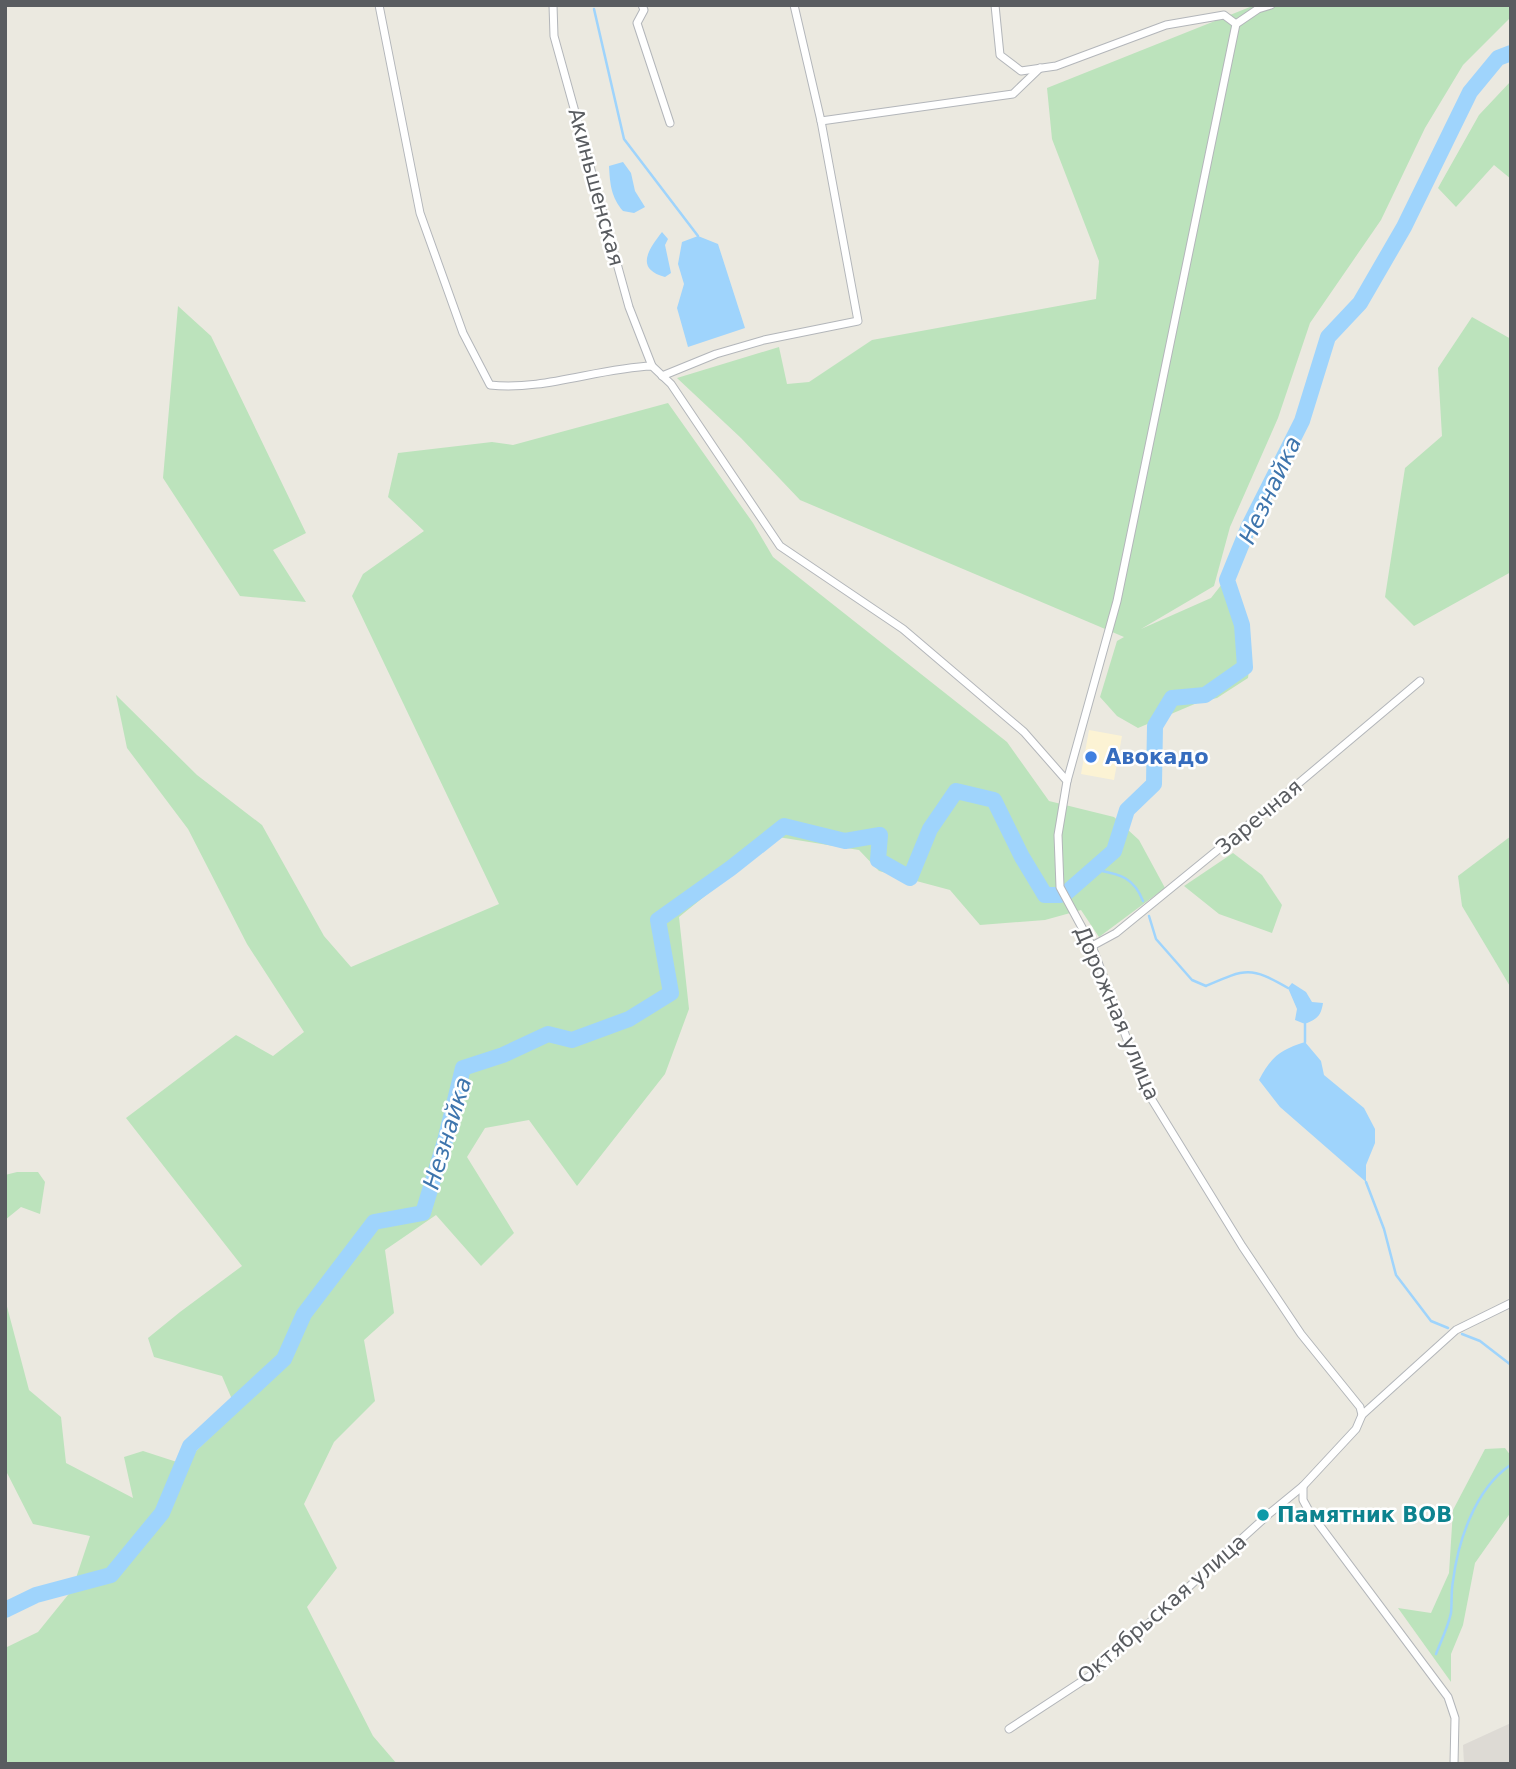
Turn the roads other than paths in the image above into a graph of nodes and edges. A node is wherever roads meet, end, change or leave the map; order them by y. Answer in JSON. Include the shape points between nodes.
{"nodes":[{"id":1,"x":379,"y":5,"type":"edge"},
{"id":2,"x":553,"y":5,"type":"edge"},
{"id":3,"x":642,"y":5,"type":"edge"},
{"id":4,"x":794,"y":5,"type":"edge"},
{"id":5,"x":995,"y":5,"type":"edge"},
{"id":6,"x":1271,"y":5,"type":"edge"},
{"id":7,"x":1236,"y":24,"type":"junction"},
{"id":8,"x":1040,"y":68,"type":"junction"},
{"id":9,"x":821,"y":121,"type":"junction"},
{"id":10,"x":670,"y":123,"type":"dead end"},
{"id":11,"x":652,"y":366,"type":"junction"},
{"id":12,"x":662,"y":376,"type":"junction"},
{"id":13,"x":1420,"y":681,"type":"dead end"},
{"id":14,"x":1068,"y":781,"type":"junction"},
{"id":15,"x":1092,"y":946,"type":"junction"},
{"id":16,"x":1511,"y":1303,"type":"edge"},
{"id":17,"x":1362,"y":1415,"type":"junction"},
{"id":18,"x":1303,"y":1486,"type":"junction"},
{"id":19,"x":1009,"y":1729,"type":"dead end"},
{"id":20,"x":1454,"y":1764,"type":"edge"}],
"edges":[{"from":1,"to":11,"type":"street","via":[[420,213],[463,333],[489,385],[511,387]]},
{"from":2,"to":11,"type":"street","name":"Акиньшенская","via":[[554,36],[629,307]]},
{"from":3,"to":10,"type":"street","via":[[637,23]]},
{"from":4,"to":9,"type":"street"},
{"from":5,"to":8,"type":"street","via":[[1000,55],[1021,71]]},
{"from":6,"to":7,"type":"street"},
{"from":7,"to":8,"type":"street","via":[[1224,15],[1166,25]]},
{"from":7,"to":14,"type":"street","via":[[1117,601]]},
{"from":8,"to":9,"type":"street","via":[[1013,94]]},
{"from":9,"to":12,"type":"street","via":[[858,321],[764,340]]},
{"from":11,"to":12,"type":"street"},
{"from":12,"to":14,"type":"street","via":[[780,546],[903,629],[1024,732]]},
{"from":13,"to":15,"type":"street","name":"Заречная","via":[[1116,933]]},
{"from":14,"to":15,"type":"street","name":"Дорожная улица","via":[[1058,835],[1060,887]]},
{"from":15,"to":17,"type":"street","name":"Дорожная улица","via":[[1146,1090],[1242,1246]]},
{"from":16,"to":17,"type":"street","name":"Октябрьская улица","via":[[1456,1331]]},
{"from":17,"to":18,"type":"street","name":"Октябрьская улица","via":[[1356,1429]]},
{"from":18,"to":19,"type":"street","name":"Октябрьская улица","via":[[1093,1674]]},
{"from":18,"to":20,"type":"street","via":[[1309,1511],[1448,1697],[1455,1718]]}]}
